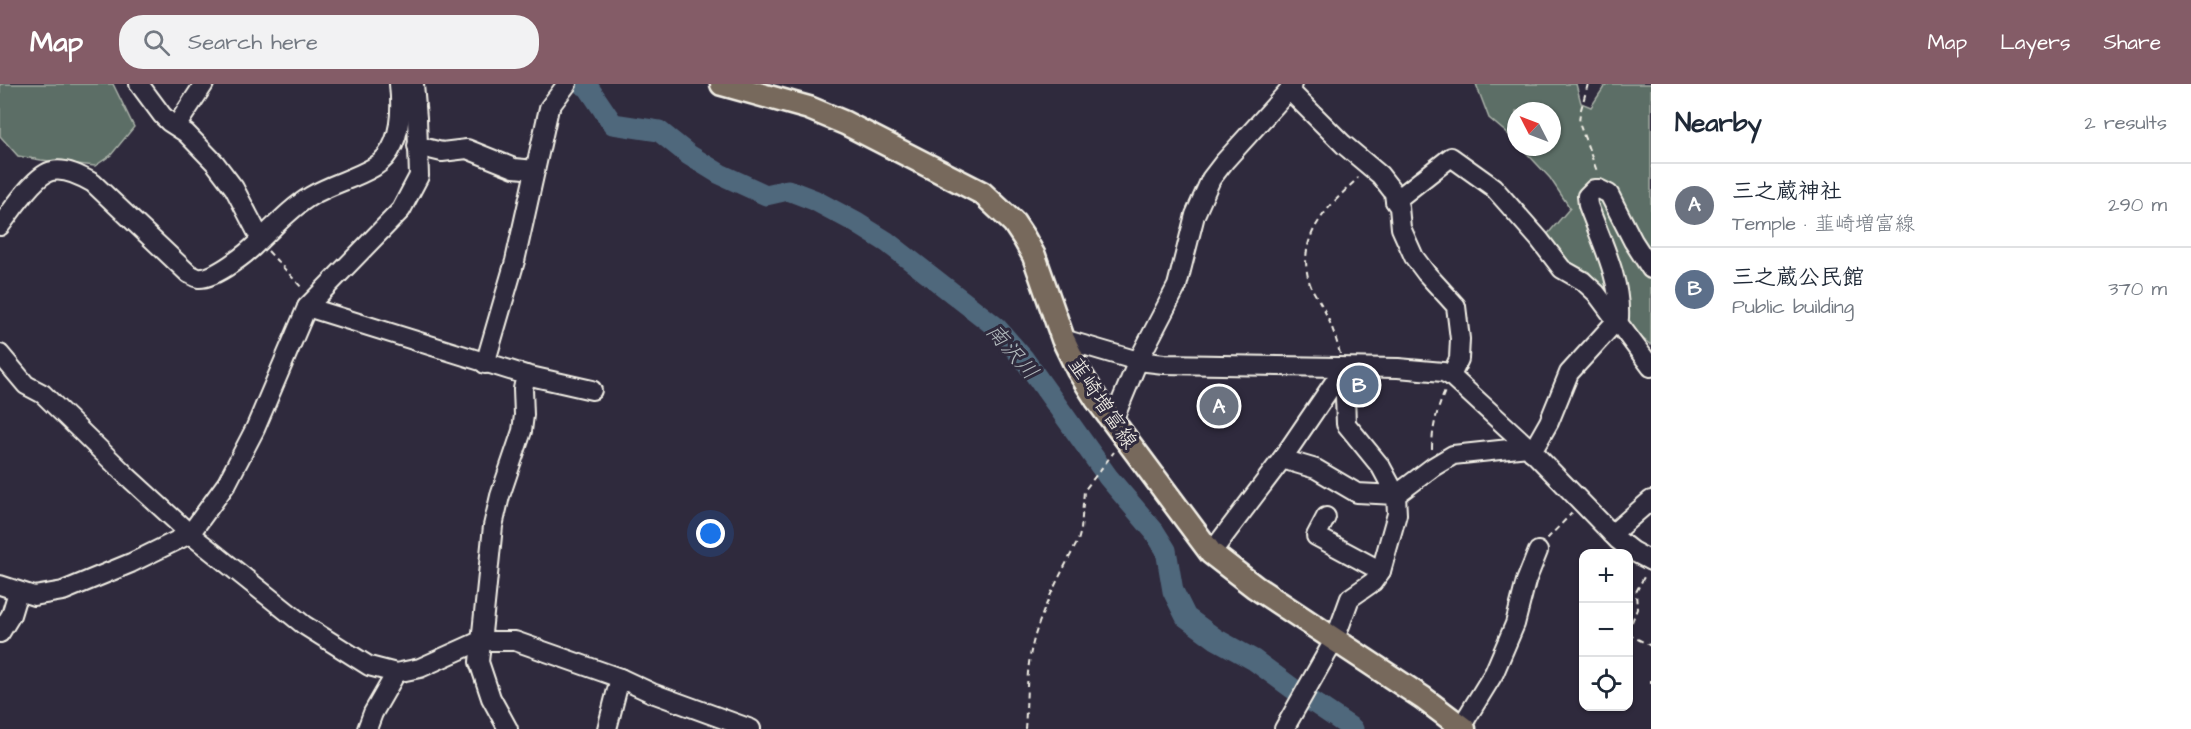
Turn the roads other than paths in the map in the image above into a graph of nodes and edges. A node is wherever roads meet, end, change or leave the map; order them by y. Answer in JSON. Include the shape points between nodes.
{"nodes":[{"id":1,"x":139,"y":84,"type":"edge"},
{"id":2,"x":204,"y":84,"type":"edge"},
{"id":3,"x":399,"y":84,"type":"edge"},
{"id":4,"x":414,"y":84,"type":"edge"},
{"id":5,"x":567,"y":84,"type":"edge"},
{"id":6,"x":722,"y":84,"type":"edge"},
{"id":7,"x":1291,"y":87,"type":"edge"},
{"id":8,"x":177,"y":125,"type":"junction"},
{"id":9,"x":417,"y":146,"type":"junction"},
{"id":10,"x":535,"y":170,"type":"junction"},
{"id":11,"x":1395,"y":201,"type":"junction"},
{"id":12,"x":0,"y":226,"type":"edge"},
{"id":13,"x":259,"y":241,"type":"junction"},
{"id":14,"x":1651,"y":269,"type":"edge"},
{"id":15,"x":310,"y":304,"type":"junction"},
{"id":16,"x":1617,"y":322,"type":"junction"},
{"id":17,"x":1063,"y":339,"type":"junction"},
{"id":18,"x":0,"y":354,"type":"edge"},
{"id":19,"x":1138,"y":361,"type":"junction"},
{"id":20,"x":485,"y":364,"type":"junction"},
{"id":21,"x":1651,"y":367,"type":"edge"},
{"id":22,"x":1344,"y":368,"type":"junction"},
{"id":23,"x":526,"y":375,"type":"junction"},
{"id":24,"x":1451,"y":376,"type":"junction"},
{"id":25,"x":592,"y":390,"type":"dead end"},
{"id":26,"x":1500,"y":419,"type":"junction"},
{"id":27,"x":1119,"y":430,"type":"junction"},
{"id":28,"x":1530,"y":449,"type":"junction"},
{"id":29,"x":1489,"y":452,"type":"junction"},
{"id":30,"x":1282,"y":459,"type":"junction"},
{"id":31,"x":1396,"y":495,"type":"junction"},
{"id":32,"x":1651,"y":500,"type":"edge"},
{"id":33,"x":1326,"y":517,"type":"dead end"},
{"id":34,"x":190,"y":534,"type":"junction"},
{"id":35,"x":1612,"y":534,"type":"junction"},
{"id":36,"x":1538,"y":551,"type":"road end"},
{"id":37,"x":1212,"y":552,"type":"junction"},
{"id":38,"x":1649,"y":567,"type":"edge"},
{"id":39,"x":1381,"y":571,"type":"junction"},
{"id":40,"x":0,"y":585,"type":"edge"},
{"id":41,"x":18,"y":592,"type":"junction"},
{"id":42,"x":0,"y":633,"type":"edge"},
{"id":43,"x":1335,"y":639,"type":"junction"},
{"id":44,"x":480,"y":641,"type":"junction"},
{"id":45,"x":396,"y":673,"type":"junction"},
{"id":46,"x":620,"y":678,"type":"junction"},
{"id":47,"x":1463,"y":728,"type":"edge"},
{"id":48,"x":367,"y":729,"type":"edge"},
{"id":49,"x":508,"y":729,"type":"edge"},
{"id":50,"x":607,"y":729,"type":"edge"},
{"id":51,"x":751,"y":729,"type":"edge"},
{"id":52,"x":1284,"y":729,"type":"edge"}],
"edges":[{"from":1,"to":8,"type":"street","via":[[162,115]]},
{"from":2,"to":8,"type":"street"},
{"from":3,"to":13,"type":"street","via":[[401,113],[395,143],[384,158],[372,168],[309,197]]},
{"from":4,"to":9,"type":"street"},
{"from":5,"to":10,"type":"street","via":[[549,108]]},
{"from":6,"to":17,"type":"main road","name":"韮崎増富線","via":[[809,108],[982,193],[1014,223],[1034,256]]},
{"from":7,"to":11,"type":"street","via":[[1343,144],[1380,176],[1394,193]]},
{"from":7,"to":19,"type":"street","via":[[1211,179],[1195,215],[1177,286]]},
{"from":8,"to":13,"type":"street","via":[[234,188]]},
{"from":9,"to":10,"type":"street","via":[[442,153],[466,149],[514,168]]},
{"from":9,"to":15,"type":"street","via":[[419,177],[401,210]]},
{"from":10,"to":20,"type":"street","via":[[515,261]]},
{"from":11,"to":16,"type":"street","via":[[1451,157],[1493,187],[1562,269],[1596,293]]},
{"from":11,"to":24,"type":"street","via":[[1414,257],[1456,306],[1461,339],[1459,359]]},
{"from":12,"to":13,"type":"street","via":[[40,177],[51,171],[65,171],[93,183],[197,278],[244,256]]},
{"from":14,"to":16,"type":"street","via":[[1609,194],[1599,189],[1590,192],[1587,201],[1618,296]]},
{"from":15,"to":20,"type":"street"},
{"from":15,"to":34,"type":"street","via":[[227,483]]},
{"from":16,"to":21,"type":"street"},
{"from":16,"to":28,"type":"street","via":[[1569,373],[1549,422]]},
{"from":17,"to":19,"type":"street"},
{"from":17,"to":27,"type":"main road","name":"韮崎増富線","via":[[1078,370]]},
{"from":18,"to":34,"type":"street","via":[[26,386],[43,394]]},
{"from":19,"to":22,"type":"street"},
{"from":19,"to":27,"type":"street"},
{"from":20,"to":23,"type":"street"},
{"from":22,"to":24,"type":"street","via":[[1398,368]]},
{"from":22,"to":30,"type":"street"},
{"from":22,"to":31,"type":"street","via":[[1346,424],[1381,467]]},
{"from":23,"to":25,"type":"street"},
{"from":23,"to":44,"type":"street","via":[[522,431],[493,526]]},
{"from":24,"to":26,"type":"street"},
{"from":26,"to":28,"type":"street"},
{"from":26,"to":29,"type":"street"},
{"from":27,"to":37,"type":"main road","name":"韮崎増富線"},
{"from":28,"to":29,"type":"street"},
{"from":28,"to":35,"type":"street"},
{"from":29,"to":31,"type":"street","via":[[1453,455]]},
{"from":30,"to":31,"type":"street","via":[[1316,469],[1357,493]]},
{"from":30,"to":37,"type":"street"},
{"from":31,"to":39,"type":"street","via":[[1397,514]]},
{"from":32,"to":35,"type":"street"},
{"from":33,"to":39,"type":"street","via":[[1316,536]]},
{"from":34,"to":41,"type":"street","via":[[63,591],[34,596]]},
{"from":34,"to":45,"type":"street","via":[[304,626],[369,666]]},
{"from":35,"to":38,"type":"street"},
{"from":36,"to":47,"type":"street","via":[[1515,624],[1494,673]]},
{"from":37,"to":43,"type":"main road","name":"韮崎増富線"},
{"from":39,"to":43,"type":"street","via":[[1373,582],[1350,598]]},
{"from":40,"to":41,"type":"street"},
{"from":41,"to":42,"type":"street"},
{"from":43,"to":47,"type":"main road","name":"韮崎増富線"},
{"from":43,"to":52,"type":"street"},
{"from":44,"to":45,"type":"street","via":[[420,668]]},
{"from":44,"to":46,"type":"street","via":[[515,641]]},
{"from":44,"to":49,"type":"street","via":[[479,662],[491,698]]},
{"from":45,"to":48,"type":"street"},
{"from":46,"to":50,"type":"street"},
{"from":46,"to":51,"type":"street"}]}
